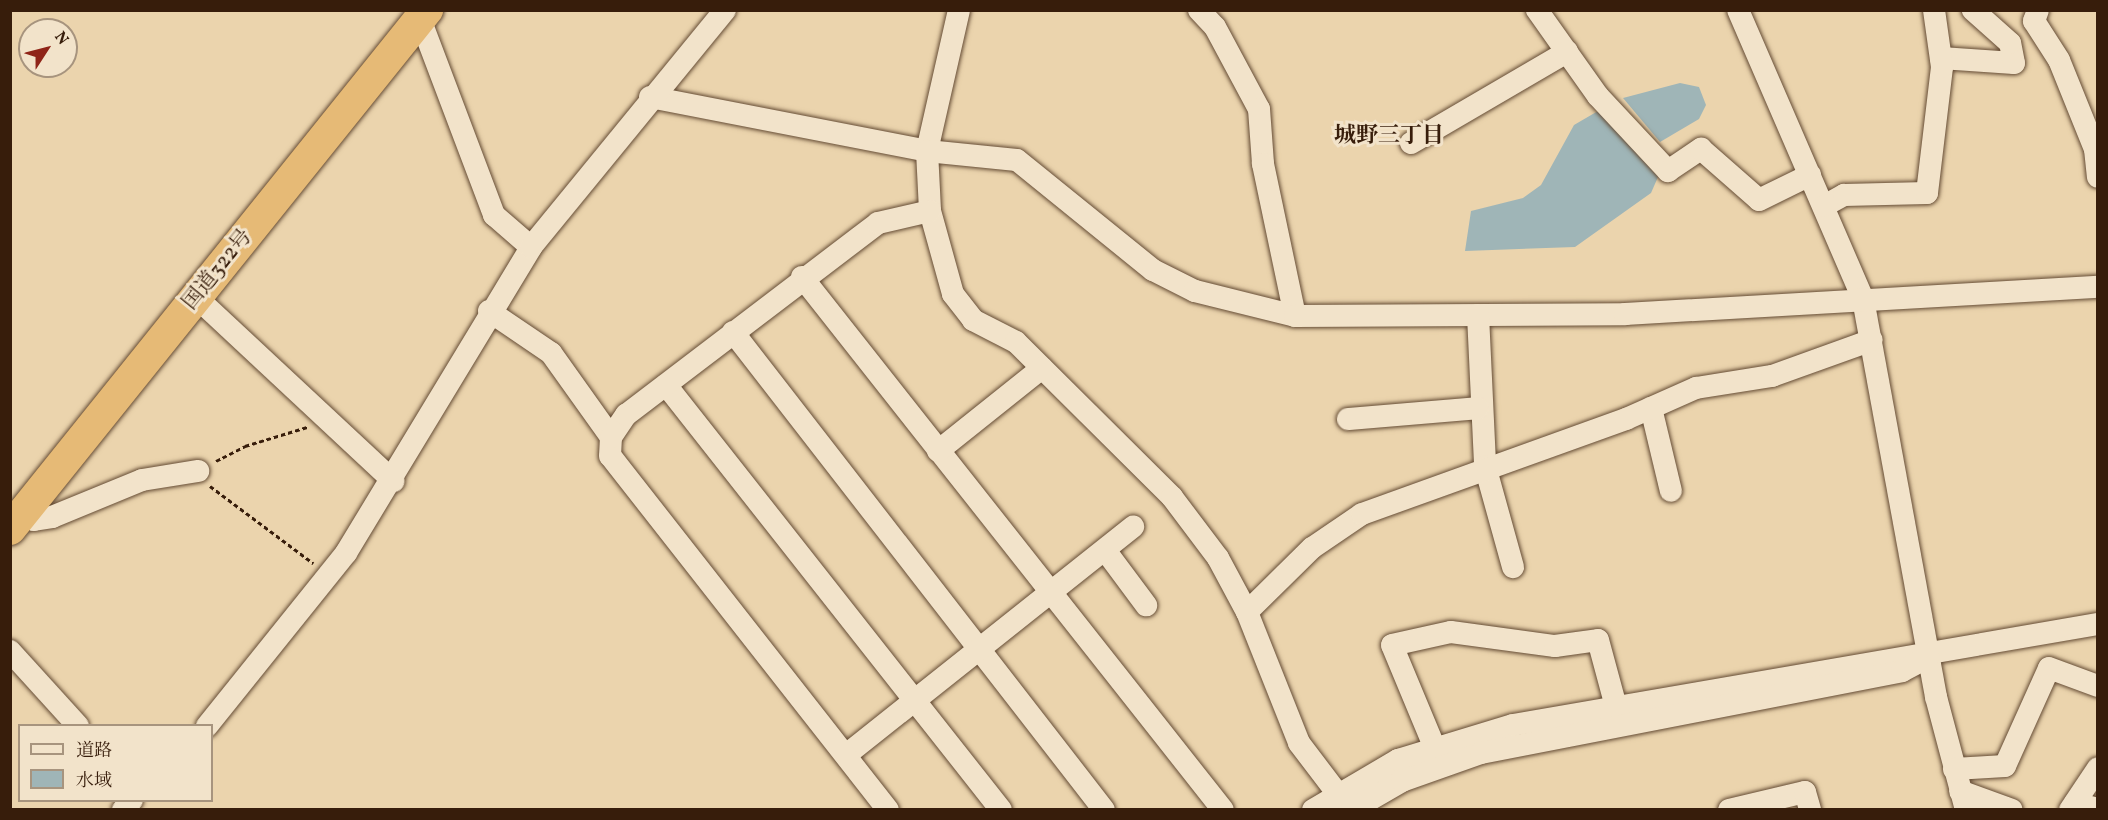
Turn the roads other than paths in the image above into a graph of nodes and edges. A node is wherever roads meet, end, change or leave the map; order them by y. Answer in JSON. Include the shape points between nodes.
{"nodes":[{"id":1,"x":725,"y":10,"type":"edge"},
{"id":2,"x":959,"y":10,"type":"edge"},
{"id":3,"x":1199,"y":10,"type":"edge"},
{"id":4,"x":1538,"y":10,"type":"edge"},
{"id":5,"x":1738,"y":10,"type":"edge"},
{"id":6,"x":1934,"y":10,"type":"edge"},
{"id":7,"x":1973,"y":10,"type":"edge"},
{"id":8,"x":2038,"y":10,"type":"edge"},
{"id":9,"x":423,"y":15,"type":"edge"},
{"id":10,"x":1567,"y":52,"type":"junction"},
{"id":11,"x":1941,"y":58,"type":"junction"},
{"id":12,"x":650,"y":97,"type":"junction"},
{"id":13,"x":1411,"y":143,"type":"dead end"},
{"id":14,"x":927,"y":151,"type":"junction"},
{"id":15,"x":1810,"y":175,"type":"junction"},
{"id":16,"x":2097,"y":177,"type":"edge"},
{"id":17,"x":1824,"y":206,"type":"junction"},
{"id":18,"x":930,"y":211,"type":"junction"},
{"id":19,"x":531,"y":247,"type":"junction"},
{"id":20,"x":802,"y":277,"type":"junction"},
{"id":21,"x":2097,"y":287,"type":"edge"},
{"id":22,"x":196,"y":297,"type":"junction"},
{"id":23,"x":1863,"y":299,"type":"junction"},
{"id":24,"x":489,"y":311,"type":"junction"},
{"id":25,"x":1478,"y":315,"type":"junction"},
{"id":26,"x":1295,"y":316,"type":"junction"},
{"id":27,"x":733,"y":332,"type":"junction"},
{"id":28,"x":1872,"y":340,"type":"junction"},
{"id":29,"x":1042,"y":368,"type":"junction"},
{"id":30,"x":666,"y":385,"type":"junction"},
{"id":31,"x":1478,"y":408,"type":"junction"},
{"id":32,"x":1651,"y":408,"type":"junction"},
{"id":33,"x":1348,"y":419,"type":"dead end"},
{"id":34,"x":611,"y":436,"type":"junction"},
{"id":35,"x":938,"y":452,"type":"junction"},
{"id":36,"x":1485,"y":466,"type":"junction"},
{"id":37,"x":198,"y":471,"type":"road end"},
{"id":38,"x":393,"y":481,"type":"junction"},
{"id":39,"x":1671,"y":491,"type":"dead end"},
{"id":40,"x":17,"y":521,"type":"edge"},
{"id":41,"x":1133,"y":527,"type":"dead end"},
{"id":42,"x":1105,"y":550,"type":"junction"},
{"id":43,"x":1513,"y":567,"type":"dead end"},
{"id":44,"x":1050,"y":593,"type":"junction"},
{"id":45,"x":1146,"y":605,"type":"dead end"},
{"id":46,"x":1246,"y":612,"type":"junction"},
{"id":47,"x":2097,"y":624,"type":"edge"},
{"id":48,"x":980,"y":649,"type":"junction"},
{"id":49,"x":10,"y":651,"type":"edge"},
{"id":50,"x":1929,"y":656,"type":"junction"},
{"id":51,"x":2097,"y":686,"type":"edge"},
{"id":52,"x":915,"y":700,"type":"junction"},
{"id":53,"x":1619,"y":715,"type":"junction"},
{"id":54,"x":76,"y":724,"type":"edge"},
{"id":55,"x":209,"y":724,"type":"edge"},
{"id":56,"x":1434,"y":746,"type":"junction"},
{"id":57,"x":846,"y":755,"type":"junction"},
{"id":58,"x":2097,"y":768,"type":"edge"},
{"id":59,"x":1953,"y":769,"type":"junction"},
{"id":60,"x":1963,"y":800,"type":"edge"},
{"id":61,"x":1345,"y":805,"type":"edge"},
{"id":62,"x":2072,"y":806,"type":"edge"},
{"id":63,"x":2097,"y":809,"type":"edge"},
{"id":64,"x":888,"y":810,"type":"edge"},
{"id":65,"x":1001,"y":810,"type":"edge"},
{"id":66,"x":1104,"y":810,"type":"edge"},
{"id":67,"x":1223,"y":810,"type":"edge"},
{"id":68,"x":1313,"y":810,"type":"edge"},
{"id":69,"x":1729,"y":810,"type":"edge"},
{"id":70,"x":1809,"y":810,"type":"edge"},
{"id":71,"x":2012,"y":810,"type":"edge"}],
"edges":[{"from":1,"to":12,"type":"street"},
{"from":2,"to":14,"type":"street"},
{"from":3,"to":26,"type":"street","via":[[1215,27],[1259,109],[1263,165]]},
{"from":4,"to":10,"type":"street"},
{"from":5,"to":15,"type":"street"},
{"from":6,"to":11,"type":"street"},
{"from":7,"to":11,"type":"street","via":[[2010,43],[2014,63]]},
{"from":8,"to":16,"type":"street","via":[[2034,21],[2059,60],[2095,149]]},
{"from":9,"to":19,"type":"street","via":[[494,215]]},
{"from":9,"to":22,"type":"highway","name":"国道322号"},
{"from":10,"to":13,"type":"street"},
{"from":10,"to":15,"type":"street","via":[[1598,96],[1668,171],[1701,149],[1760,200]]},
{"from":11,"to":17,"type":"street","via":[[1927,193],[1844,195]]},
{"from":12,"to":14,"type":"street"},
{"from":12,"to":19,"type":"street"},
{"from":14,"to":18,"type":"street"},
{"from":14,"to":26,"type":"street","via":[[1017,160],[1153,270],[1195,291]]},
{"from":15,"to":17,"type":"street"},
{"from":17,"to":23,"type":"street"},
{"from":18,"to":20,"type":"street","via":[[878,223]]},
{"from":18,"to":29,"type":"street","via":[[953,294],[973,320],[1016,342]]},
{"from":19,"to":24,"type":"street"},
{"from":20,"to":27,"type":"street"},
{"from":20,"to":35,"type":"street"},
{"from":21,"to":23,"type":"street"},
{"from":22,"to":38,"type":"street"},
{"from":22,"to":40,"type":"highway","name":"国道322号"},
{"from":23,"to":25,"type":"street","via":[[1625,314]]},
{"from":23,"to":28,"type":"street"},
{"from":24,"to":34,"type":"street","via":[[551,353]]},
{"from":24,"to":38,"type":"street"},
{"from":25,"to":26,"type":"street"},
{"from":25,"to":31,"type":"street"},
{"from":27,"to":30,"type":"street"},
{"from":27,"to":48,"type":"street"},
{"from":28,"to":32,"type":"street","via":[[1772,376],[1696,388]]},
{"from":28,"to":50,"type":"street"},
{"from":29,"to":35,"type":"street"},
{"from":29,"to":46,"type":"street","via":[[1172,497],[1218,558]]},
{"from":30,"to":34,"type":"street","via":[[626,415]]},
{"from":30,"to":52,"type":"street"},
{"from":31,"to":33,"type":"street"},
{"from":31,"to":36,"type":"street"},
{"from":32,"to":36,"type":"street"},
{"from":32,"to":39,"type":"street"},
{"from":34,"to":57,"type":"street","via":[[610,456]]},
{"from":35,"to":44,"type":"street"},
{"from":36,"to":43,"type":"street"},
{"from":36,"to":46,"type":"street","via":[[1362,514],[1312,548]]},
{"from":37,"to":40,"type":"street","via":[[142,480],[52,517]]},
{"from":38,"to":55,"type":"street","via":[[329,575]]},
{"from":41,"to":42,"type":"street"},
{"from":42,"to":44,"type":"street"},
{"from":42,"to":45,"type":"street"},
{"from":44,"to":48,"type":"street"},
{"from":44,"to":67,"type":"street"},
{"from":46,"to":61,"type":"street","via":[[1299,743]]},
{"from":47,"to":50,"type":"street"},
{"from":48,"to":52,"type":"street"},
{"from":48,"to":66,"type":"street"},
{"from":49,"to":54,"type":"street"},
{"from":50,"to":53,"type":"street","via":[[1902,671]]},
{"from":50,"to":59,"type":"street"},
{"from":51,"to":59,"type":"street","via":[[2049,668],[2005,766]]},
{"from":52,"to":57,"type":"street"},
{"from":52,"to":65,"type":"street"},
{"from":53,"to":56,"type":"street"},
{"from":53,"to":56,"type":"street","via":[[1598,640],[1555,646],[1451,632],[1392,645]]},
{"from":53,"to":61,"type":"street","via":[[1481,753]]},
{"from":56,"to":61,"type":"street"},
{"from":57,"to":64,"type":"street"},
{"from":58,"to":62,"type":"street"},
{"from":59,"to":60,"type":"street"},
{"from":60,"to":71,"type":"street"},
{"from":61,"to":68,"type":"street"},
{"from":62,"to":63,"type":"street"},
{"from":69,"to":70,"type":"street","via":[[1805,792]]}]}
